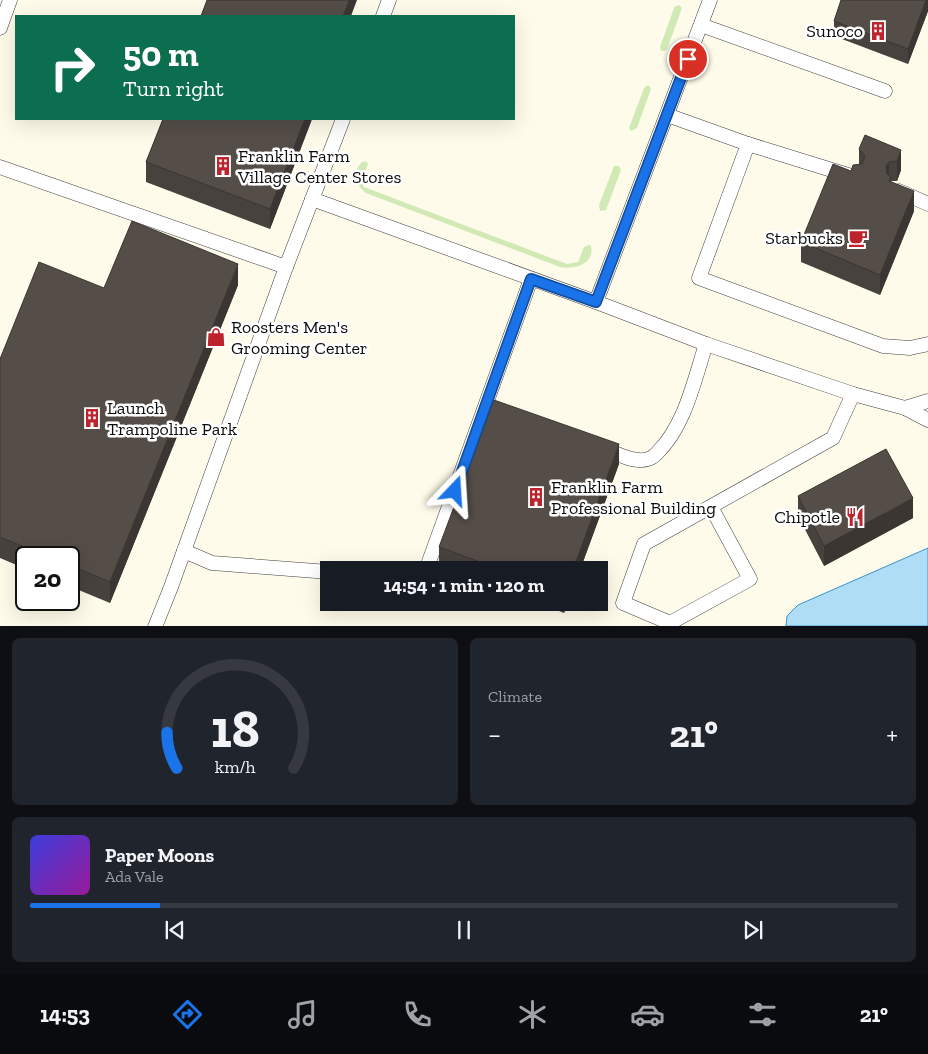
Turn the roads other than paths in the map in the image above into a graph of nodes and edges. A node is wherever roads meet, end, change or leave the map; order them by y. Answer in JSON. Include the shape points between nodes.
{"nodes":[{"id":1,"x":10,"y":0,"type":"edge"},
{"id":2,"x":389,"y":0,"type":"edge"},
{"id":3,"x":710,"y":0,"type":"edge"},
{"id":4,"x":383,"y":15,"type":"edge"},
{"id":5,"x":701,"y":25,"type":"junction"},
{"id":6,"x":0,"y":28,"type":"edge"},
{"id":7,"x":885,"y":91,"type":"dead end"},
{"id":8,"x":667,"y":115,"type":"junction"},
{"id":9,"x":343,"y":120,"type":"edge"},
{"id":10,"x":748,"y":144,"type":"junction"},
{"id":11,"x":0,"y":167,"type":"edge"},
{"id":12,"x":856,"y":177,"type":"edge"},
{"id":13,"x":894,"y":189,"type":"edge"},
{"id":14,"x":312,"y":199,"type":"junction"},
{"id":15,"x":928,"y":204,"type":"edge"},
{"id":16,"x":286,"y":267,"type":"junction"},
{"id":17,"x":531,"y":279,"type":"junction"},
{"id":18,"x":596,"y":302,"type":"junction"},
{"id":19,"x":706,"y":344,"type":"junction"},
{"id":20,"x":928,"y":344,"type":"edge"},
{"id":21,"x":853,"y":394,"type":"junction"},
{"id":22,"x":928,"y":401,"type":"edge"},
{"id":23,"x":905,"y":408,"type":"junction"},
{"id":24,"x":928,"y":420,"type":"edge"},
{"id":25,"x":591,"y":444,"type":"edge"},
{"id":26,"x":711,"y":507,"type":"junction"},
{"id":27,"x":184,"y":551,"type":"junction"},
{"id":28,"x":430,"y":561,"type":"edge"},
{"id":29,"x":320,"y":571,"type":"edge"},
{"id":30,"x":155,"y":626,"type":"edge"}],
"edges":[{"from":1,"to":6,"type":"lane"},
{"from":2,"to":4,"type":"lane"},
{"from":3,"to":5,"type":"lane"},
{"from":5,"to":7,"type":"lane"},
{"from":5,"to":8,"type":"lane"},
{"from":8,"to":10,"type":"lane"},
{"from":8,"to":18,"type":"lane"},
{"from":9,"to":14,"type":"lane"},
{"from":10,"to":12,"type":"lane"},
{"from":10,"to":20,"type":"lane","via":[[699,278],[882,346],[910,348]]},
{"from":11,"to":16,"type":"lane"},
{"from":13,"to":15,"type":"lane"},
{"from":14,"to":16,"type":"lane"},
{"from":14,"to":17,"type":"lane"},
{"from":16,"to":27,"type":"lane"},
{"from":17,"to":18,"type":"lane"},
{"from":17,"to":28,"type":"lane","via":[[490,408]]},
{"from":18,"to":19,"type":"lane"},
{"from":19,"to":21,"type":"lane"},
{"from":19,"to":25,"type":"lane","via":[[673,435],[651,458],[635,460]]},
{"from":21,"to":23,"type":"lane"},
{"from":21,"to":26,"type":"lane","via":[[833,438]]},
{"from":22,"to":23,"type":"lane"},
{"from":23,"to":24,"type":"lane"},
{"from":26,"to":26,"type":"lane","via":[[644,544],[623,603],[670,622],[750,579]]},
{"from":27,"to":29,"type":"lane","via":[[212,563]]},
{"from":27,"to":30,"type":"lane"}]}
